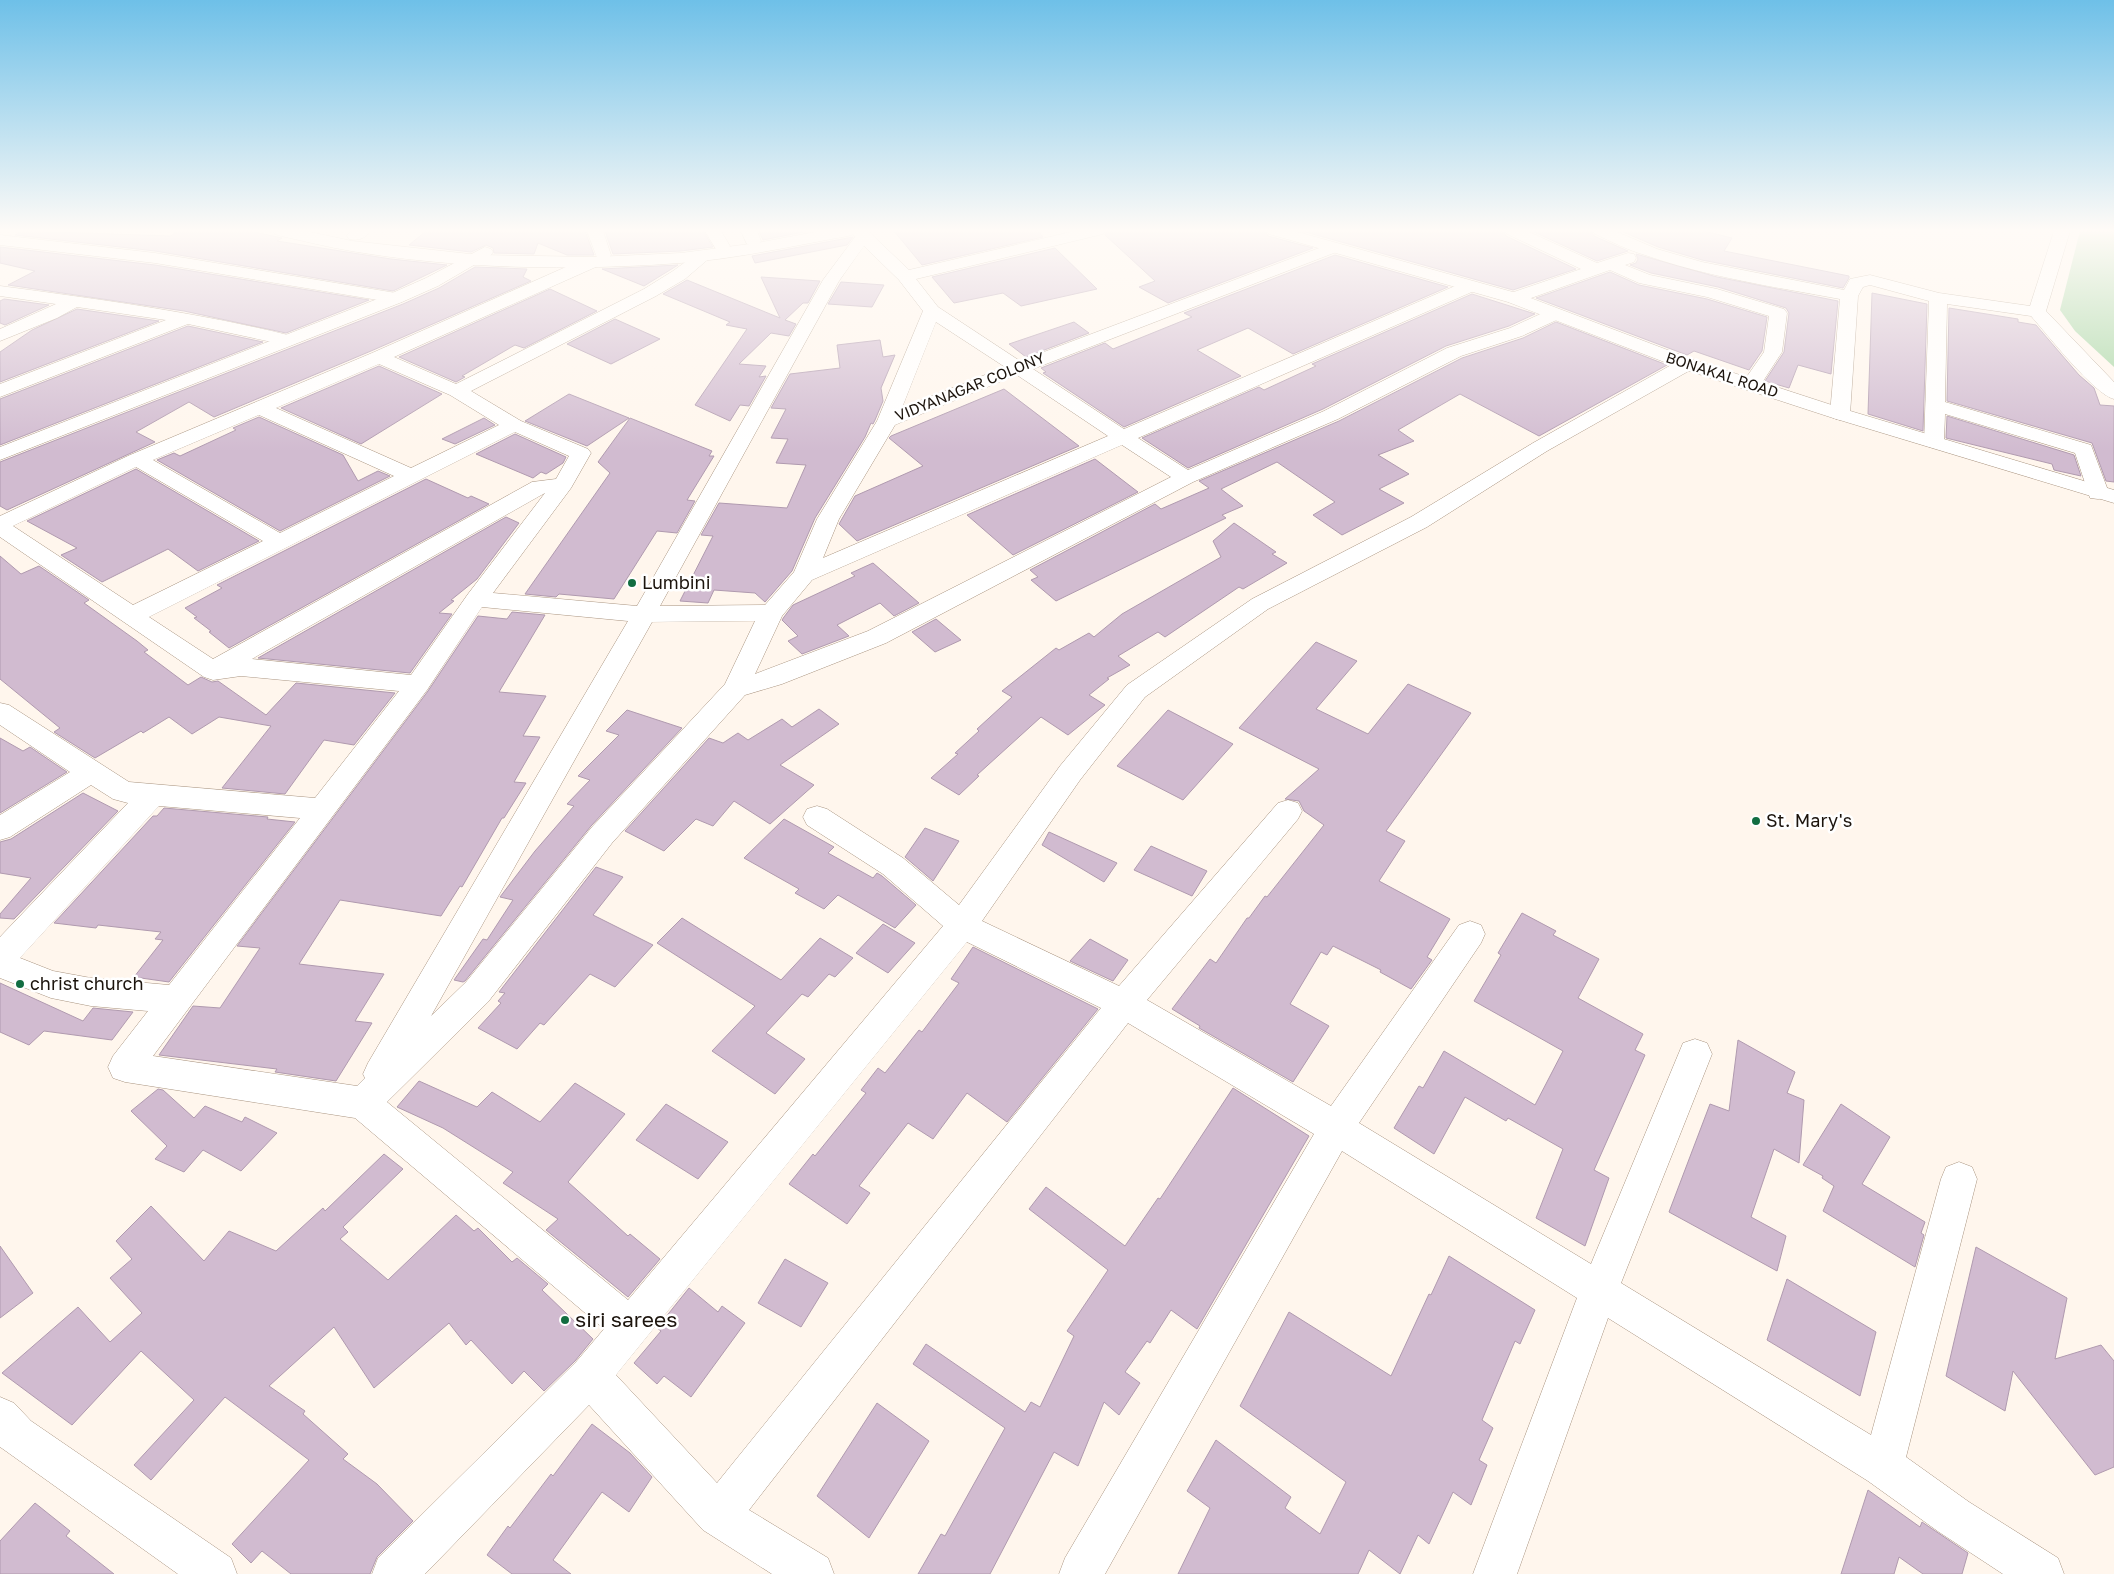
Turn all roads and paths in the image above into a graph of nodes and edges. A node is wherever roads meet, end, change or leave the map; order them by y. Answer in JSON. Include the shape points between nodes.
{"nodes":[{"id":1,"x":68,"y":304,"type":"edge"},
{"id":2,"x":97,"y":304,"type":"edge"},
{"id":3,"x":379,"y":304,"type":"edge"},
{"id":4,"x":496,"y":304,"type":"edge"},
{"id":5,"x":624,"y":304,"type":"edge"},
{"id":6,"x":817,"y":304,"type":"edge"},
{"id":7,"x":927,"y":304,"type":"edge"},
{"id":8,"x":1181,"y":304,"type":"edge"},
{"id":9,"x":1428,"y":304,"type":"edge"},
{"id":10,"x":1531,"y":304,"type":"edge"},
{"id":11,"x":1749,"y":304,"type":"edge"},
{"id":12,"x":1848,"y":304,"type":"edge"},
{"id":13,"x":1938,"y":304,"type":"edge"},
{"id":14,"x":1984,"y":304,"type":"edge"},
{"id":15,"x":2039,"y":304,"type":"edge"},
{"id":16,"x":932,"y":311,"type":"junction"},
{"id":17,"x":2037,"y":312,"type":"junction"},
{"id":18,"x":1555,"y":314,"type":"junction"},
{"id":19,"x":186,"y":318,"type":"junction"},
{"id":20,"x":0,"y":336,"type":"edge"},
{"id":21,"x":286,"y":340,"type":"junction"},
{"id":22,"x":379,"y":358,"type":"junction"},
{"id":23,"x":1687,"y":364,"type":"junction"},
{"id":24,"x":1020,"y":367,"type":"junction"},
{"id":25,"x":1750,"y":385,"type":"junction"},
{"id":26,"x":0,"y":391,"type":"edge"},
{"id":27,"x":457,"y":391,"type":"junction"},
{"id":28,"x":2114,"y":393,"type":"edge"},
{"id":29,"x":1935,"y":404,"type":"junction"},
{"id":30,"x":258,"y":407,"type":"junction"},
{"id":31,"x":1840,"y":414,"type":"junction"},
{"id":32,"x":887,"y":421,"type":"junction"},
{"id":33,"x":514,"y":425,"type":"junction"},
{"id":34,"x":1125,"y":436,"type":"junction"},
{"id":35,"x":1934,"y":442,"type":"junction"},
{"id":36,"x":0,"y":454,"type":"edge"},
{"id":37,"x":137,"y":459,"type":"junction"},
{"id":38,"x":410,"y":476,"type":"junction"},
{"id":39,"x":1186,"y":478,"type":"junction"},
{"id":40,"x":564,"y":484,"type":"junction"},
{"id":41,"x":2106,"y":495,"type":"edge"},
{"id":42,"x":0,"y":526,"type":"edge"},
{"id":43,"x":280,"y":542,"type":"junction"},
{"id":44,"x":804,"y":575,"type":"junction"},
{"id":45,"x":476,"y":599,"type":"junction"},
{"id":46,"x":771,"y":612,"type":"junction"},
{"id":47,"x":642,"y":614,"type":"junction"},
{"id":48,"x":133,"y":615,"type":"junction"},
{"id":49,"x":213,"y":670,"type":"junction"},
{"id":50,"x":418,"y":684,"type":"junction"},
{"id":51,"x":736,"y":689,"type":"junction"},
{"id":52,"x":0,"y":712,"type":"edge"},
{"id":53,"x":90,"y":772,"type":"junction"},
{"id":54,"x":153,"y":794,"type":"junction"},
{"id":55,"x":323,"y":809,"type":"junction"},
{"id":56,"x":1288,"y":811,"type":"dead end"},
{"id":57,"x":817,"y":817,"type":"dead end"},
{"id":58,"x":0,"y":829,"type":"edge"},
{"id":59,"x":962,"y":925,"type":"junction"},
{"id":60,"x":1470,"y":934,"type":"dead end"},
{"id":61,"x":0,"y":958,"type":"edge"},
{"id":62,"x":0,"y":964,"type":"edge"},
{"id":63,"x":177,"y":1000,"type":"junction"},
{"id":64,"x":1124,"y":1004,"type":"junction"},
{"id":65,"x":1696,"y":1054,"type":"dead end"},
{"id":66,"x":363,"y":1104,"type":"junction"},
{"id":67,"x":1336,"y":1128,"type":"junction"},
{"id":68,"x":1959,"y":1180,"type":"dead end"},
{"id":69,"x":1599,"y":1291,"type":"junction"},
{"id":70,"x":630,"y":1326,"type":"junction"},
{"id":71,"x":590,"y":1376,"type":"junction"},
{"id":72,"x":0,"y":1417,"type":"edge"},
{"id":73,"x":1883,"y":1466,"type":"junction"},
{"id":74,"x":718,"y":1515,"type":"junction"},
{"id":75,"x":215,"y":1574,"type":"edge"},
{"id":76,"x":394,"y":1574,"type":"edge"},
{"id":77,"x":812,"y":1574,"type":"edge"},
{"id":78,"x":1081,"y":1574,"type":"edge"},
{"id":79,"x":1495,"y":1574,"type":"edge"},
{"id":80,"x":2042,"y":1574,"type":"edge"}],
"edges":[{"from":1,"to":20,"type":"street"},
{"from":2,"to":19,"type":"street"},
{"from":3,"to":21,"type":"street"},
{"from":4,"to":22,"type":"street"},
{"from":5,"to":27,"type":"street"},
{"from":6,"to":47,"type":"street"},
{"from":7,"to":16,"type":"street"},
{"from":8,"to":24,"type":"street","name":"VIDYANAGAR COLONY"},
{"from":9,"to":34,"type":"street"},
{"from":10,"to":18,"type":"street","name":"BONAKAL ROAD"},
{"from":11,"to":25,"type":"street","via":[[1778,313],[1773,352]]},
{"from":12,"to":31,"type":"street"},
{"from":13,"to":29,"type":"street"},
{"from":14,"to":17,"type":"street"},
{"from":15,"to":17,"type":"street"},
{"from":16,"to":24,"type":"street"},
{"from":16,"to":32,"type":"street"},
{"from":17,"to":28,"type":"street"},
{"from":18,"to":23,"type":"street","name":"BONAKAL ROAD"},
{"from":18,"to":39,"type":"street","via":[[1516,332],[1454,352],[1331,415]]},
{"from":19,"to":21,"type":"street"},
{"from":19,"to":26,"type":"street"},
{"from":21,"to":36,"type":"street"},
{"from":22,"to":27,"type":"street"},
{"from":22,"to":30,"type":"street"},
{"from":23,"to":25,"type":"street","name":"BONAKAL ROAD"},
{"from":23,"to":59,"type":"street","via":[[1540,447],[1419,522],[1260,604],[1136,690],[1070,773]]},
{"from":24,"to":32,"type":"street","name":"VIDYANAGAR COLONY"},
{"from":24,"to":34,"type":"street"},
{"from":25,"to":31,"type":"street","name":"BONAKAL ROAD"},
{"from":27,"to":33,"type":"street"},
{"from":29,"to":35,"type":"street"},
{"from":29,"to":41,"type":"street","via":[[2084,449]]},
{"from":30,"to":37,"type":"street"},
{"from":30,"to":38,"type":"street"},
{"from":31,"to":35,"type":"street","name":"BONAKAL ROAD"},
{"from":32,"to":44,"type":"street","via":[[828,519]]},
{"from":33,"to":38,"type":"street"},
{"from":33,"to":40,"type":"street","via":[[581,453]]},
{"from":34,"to":39,"type":"street"},
{"from":34,"to":44,"type":"street"},
{"from":35,"to":41,"type":"street","name":"BONAKAL ROAD"},
{"from":37,"to":42,"type":"street"},
{"from":37,"to":43,"type":"street"},
{"from":38,"to":43,"type":"street"},
{"from":39,"to":51,"type":"street","via":[[877,637],[774,678]]},
{"from":40,"to":45,"type":"street"},
{"from":40,"to":49,"type":"street","via":[[540,487]]},
{"from":42,"to":48,"type":"street"},
{"from":43,"to":48,"type":"street"},
{"from":44,"to":46,"type":"street"},
{"from":45,"to":47,"type":"street"},
{"from":45,"to":50,"type":"street"},
{"from":46,"to":47,"type":"street"},
{"from":46,"to":51,"type":"street"},
{"from":47,"to":66,"type":"street"},
{"from":48,"to":49,"type":"street"},
{"from":49,"to":50,"type":"street","via":[[241,667]]},
{"from":50,"to":55,"type":"street"},
{"from":51,"to":66,"type":"street","via":[[602,835],[477,992]]},
{"from":52,"to":53,"type":"street"},
{"from":53,"to":54,"type":"street","via":[[123,792]]},
{"from":53,"to":58,"type":"street"},
{"from":54,"to":55,"type":"street"},
{"from":54,"to":61,"type":"street"},
{"from":55,"to":63,"type":"street"},
{"from":56,"to":64,"type":"street"},
{"from":57,"to":59,"type":"street","via":[[893,866]]},
{"from":59,"to":64,"type":"street"},
{"from":59,"to":70,"type":"street"},
{"from":60,"to":67,"type":"street"},
{"from":62,"to":63,"type":"street","via":[[51,984],[91,992]]},
{"from":63,"to":66,"type":"street","via":[[125,1067]]},
{"from":64,"to":67,"type":"street"},
{"from":64,"to":74,"type":"street"},
{"from":65,"to":69,"type":"street"},
{"from":66,"to":70,"type":"street"},
{"from":67,"to":69,"type":"street"},
{"from":67,"to":78,"type":"street"},
{"from":68,"to":73,"type":"street"},
{"from":69,"to":73,"type":"street"},
{"from":69,"to":79,"type":"street"},
{"from":70,"to":71,"type":"street"},
{"from":71,"to":74,"type":"street"},
{"from":71,"to":76,"type":"street"},
{"from":72,"to":75,"type":"street","via":[[17,1435]]},
{"from":73,"to":80,"type":"street"},
{"from":74,"to":77,"type":"street"}]}
